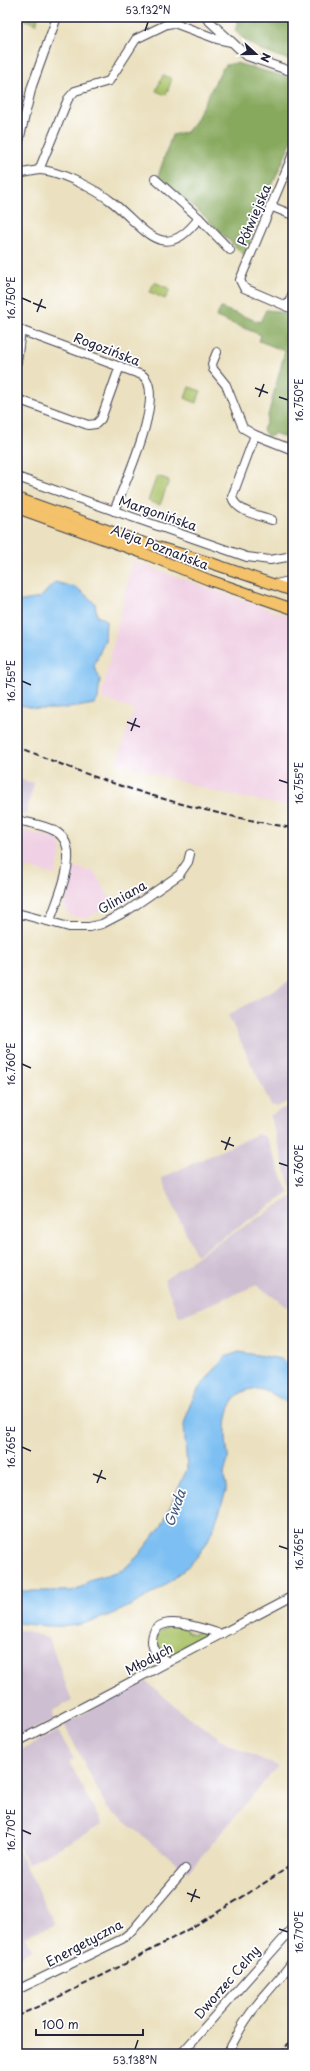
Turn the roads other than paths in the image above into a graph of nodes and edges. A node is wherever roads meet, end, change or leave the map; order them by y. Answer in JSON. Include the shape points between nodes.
{"nodes":[{"id":1,"x":205,"y":17,"type":"edge"},
{"id":2,"x":56,"y":18,"type":"edge"},
{"id":3,"x":169,"y":20,"type":"edge"},
{"id":4,"x":231,"y":42,"type":"junction"},
{"id":5,"x":293,"y":72,"type":"edge"},
{"id":6,"x":17,"y":149,"type":"edge"},
{"id":7,"x":293,"y":154,"type":"edge"},
{"id":8,"x":39,"y":170,"type":"junction"},
{"id":9,"x":17,"y":174,"type":"edge"},
{"id":10,"x":155,"y":179,"type":"dead end"},
{"id":11,"x":270,"y":206,"type":"junction"},
{"id":12,"x":293,"y":215,"type":"edge"},
{"id":13,"x":200,"y":218,"type":"junction"},
{"id":14,"x":230,"y":250,"type":"dead end"},
{"id":15,"x":293,"y":293,"type":"edge"},
{"id":16,"x":290,"y":308,"type":"edge"},
{"id":17,"x":19,"y":330,"type":"edge"},
{"id":18,"x":217,"y":352,"type":"dead end"},
{"id":19,"x":17,"y":362,"type":"edge"},
{"id":20,"x":120,"y":366,"type":"junction"},
{"id":21,"x":17,"y":399,"type":"edge"},
{"id":22,"x":255,"y":435,"type":"junction"},
{"id":23,"x":293,"y":450,"type":"edge"},
{"id":24,"x":17,"y":477,"type":"edge"},
{"id":25,"x":17,"y":498,"type":"edge"},
{"id":26,"x":17,"y":508,"type":"edge"},
{"id":27,"x":114,"y":511,"type":"junction"},
{"id":28,"x":272,"y":520,"type":"dead end"},
{"id":29,"x":293,"y":556,"type":"edge"},
{"id":30,"x":245,"y":575,"type":"junction"},
{"id":31,"x":293,"y":580,"type":"edge"},
{"id":32,"x":218,"y":583,"type":"junction"},
{"id":33,"x":272,"y":584,"type":"junction"},
{"id":34,"x":293,"y":592,"type":"edge"},
{"id":35,"x":293,"y":609,"type":"edge"},
{"id":36,"x":17,"y":820,"type":"edge"},
{"id":37,"x":190,"y":854,"type":"dead end"},
{"id":38,"x":17,"y":913,"type":"edge"},
{"id":39,"x":50,"y":921,"type":"junction"},
{"id":40,"x":293,"y":1596,"type":"edge"},
{"id":41,"x":222,"y":1634,"type":"junction"},
{"id":42,"x":168,"y":1662,"type":"junction"},
{"id":43,"x":17,"y":1742,"type":"edge"},
{"id":44,"x":185,"y":1870,"type":"dead end"},
{"id":45,"x":293,"y":1928,"type":"edge"},
{"id":46,"x":293,"y":1961,"type":"edge"},
{"id":47,"x":17,"y":1990,"type":"edge"},
{"id":48,"x":181,"y":2054,"type":"edge"},
{"id":49,"x":226,"y":2054,"type":"edge"}],
"edges":[{"from":1,"to":4,"type":"street"},
{"from":2,"to":6,"type":"street","via":[[30,93]]},
{"from":3,"to":4,"type":"street"},
{"from":3,"to":8,"type":"street","via":[[136,39],[109,80],[75,91],[71,95]]},
{"from":4,"to":5,"type":"street","via":[[247,56]]},
{"from":7,"to":11,"type":"street","name":"Półwiejska"},
{"from":8,"to":9,"type":"street"},
{"from":8,"to":13,"type":"street","via":[[54,173],[104,197],[140,228],[159,239],[180,238]]},
{"from":10,"to":13,"type":"street"},
{"from":11,"to":12,"type":"street"},
{"from":11,"to":16,"type":"street","name":"Półwiejska","via":[[241,276],[241,286]]},
{"from":13,"to":14,"type":"street"},
{"from":15,"to":16,"type":"street"},
{"from":17,"to":19,"type":"street"},
{"from":17,"to":20,"type":"street","name":"Rogozińska"},
{"from":18,"to":22,"type":"street","via":[[212,364],[213,369],[226,385],[243,428]]},
{"from":20,"to":21,"type":"street","via":[[101,418],[96,424],[88,425]]},
{"from":20,"to":27,"type":"street","name":"Rogozińska","via":[[146,378],[151,391],[143,436]]},
{"from":22,"to":23,"type":"street"},
{"from":22,"to":28,"type":"street","via":[[232,497],[241,509]]},
{"from":24,"to":27,"type":"street","name":"Margonińska"},
{"from":25,"to":30,"type":"main road","name":"Aleja Poznańska","via":[[146,544]]},
{"from":26,"to":32,"type":"main road","name":"Aleja Poznańska"},
{"from":27,"to":29,"type":"street","name":"Margonińska","via":[[247,557],[270,560]]},
{"from":30,"to":32,"type":"main road","via":[[226,575]]},
{"from":30,"to":33,"type":"main road","name":"Aleja Poznańska"},
{"from":31,"to":33,"type":"street"},
{"from":32,"to":35,"type":"main road","name":"Aleja Poznańska"},
{"from":33,"to":34,"type":"main road","name":"Aleja Poznańska"},
{"from":36,"to":39,"type":"street","via":[[57,832],[68,846],[69,862]]},
{"from":37,"to":39,"type":"street","name":"Gliniana","via":[[179,876],[113,919],[83,927],[69,927]]},
{"from":38,"to":39,"type":"street","name":"Gliniana"},
{"from":40,"to":41,"type":"street","name":"Młodych"},
{"from":41,"to":42,"type":"street","name":"Młodych"},
{"from":41,"to":42,"type":"street","via":[[174,1622],[162,1625],[153,1635],[153,1646],[157,1654]]},
{"from":42,"to":43,"type":"street","name":"Młodych"},
{"from":44,"to":47,"type":"street","name":"Energetyczna","via":[[132,1931]]},
{"from":45,"to":48,"type":"street","name":"Dworzec Celny"},
{"from":46,"to":49,"type":"street","via":[[249,2015]]}]}
